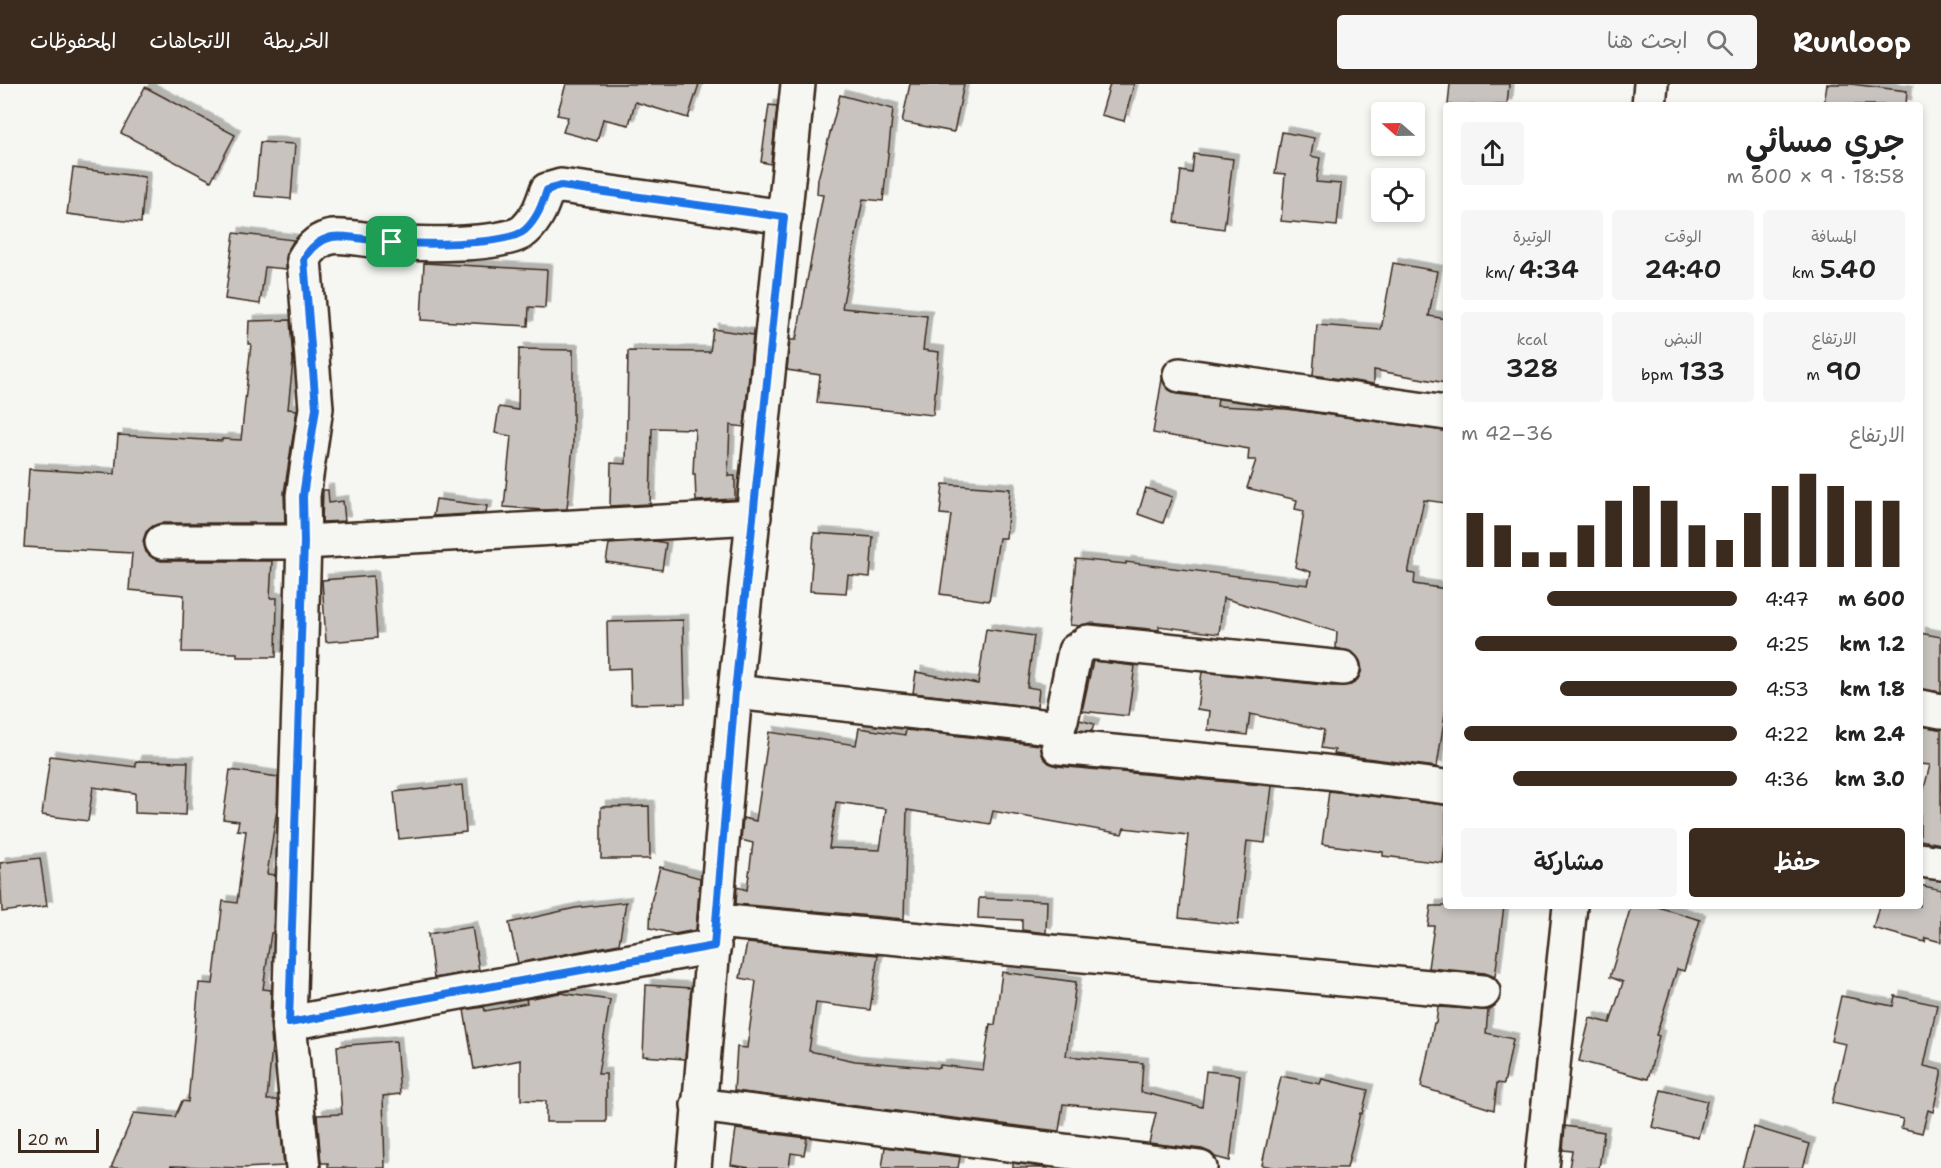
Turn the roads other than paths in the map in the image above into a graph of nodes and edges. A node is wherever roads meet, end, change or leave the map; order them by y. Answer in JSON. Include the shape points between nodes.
{"nodes":[{"id":1,"x":798,"y":84,"type":"edge"},
{"id":2,"x":1651,"y":84,"type":"edge"},
{"id":3,"x":1649,"y":102,"type":"edge"},
{"id":4,"x":784,"y":217,"type":"junction"},
{"id":5,"x":1180,"y":375,"type":"dead end"},
{"id":6,"x":1443,"y":413,"type":"edge"},
{"id":7,"x":754,"y":518,"type":"junction"},
{"id":8,"x":162,"y":542,"type":"dead end"},
{"id":9,"x":304,"y":542,"type":"junction"},
{"id":10,"x":1343,"y":668,"type":"dead end"},
{"id":11,"x":735,"y":692,"type":"junction"},
{"id":12,"x":1923,"y":708,"type":"edge"},
{"id":13,"x":1941,"y":711,"type":"edge"},
{"id":14,"x":1058,"y":726,"type":"junction"},
{"id":15,"x":1443,"y":787,"type":"edge"},
{"id":16,"x":1923,"y":860,"type":"edge"},
{"id":17,"x":1941,"y":863,"type":"edge"},
{"id":18,"x":1570,"y":909,"type":"edge"},
{"id":19,"x":715,"y":933,"type":"junction"},
{"id":20,"x":1483,"y":992,"type":"dead end"},
{"id":21,"x":289,"y":1023,"type":"junction"},
{"id":22,"x":699,"y":1105,"type":"junction"},
{"id":23,"x":303,"y":1168,"type":"edge"},
{"id":24,"x":694,"y":1168,"type":"edge"},
{"id":25,"x":1200,"y":1168,"type":"edge"},
{"id":26,"x":1542,"y":1168,"type":"edge"}],
"edges":[{"from":1,"to":4,"type":"street"},
{"from":2,"to":3,"type":"street"},
{"from":4,"to":7,"type":"street"},
{"from":4,"to":9,"type":"street","via":[[561,186],[547,190],[538,215],[523,232],[501,239],[402,243],[333,237],[311,246],[304,259],[316,408],[303,496]]},
{"from":5,"to":6,"type":"street"},
{"from":7,"to":9,"type":"street"},
{"from":7,"to":11,"type":"street"},
{"from":8,"to":9,"type":"street"},
{"from":9,"to":21,"type":"street"},
{"from":10,"to":14,"type":"street","via":[[1088,642],[1075,651]]},
{"from":11,"to":14,"type":"street"},
{"from":11,"to":19,"type":"street"},
{"from":12,"to":13,"type":"street"},
{"from":14,"to":15,"type":"street","via":[[1059,747]]},
{"from":16,"to":17,"type":"street"},
{"from":18,"to":26,"type":"street"},
{"from":19,"to":20,"type":"street"},
{"from":19,"to":21,"type":"street"},
{"from":19,"to":22,"type":"street"},
{"from":21,"to":23,"type":"street"},
{"from":22,"to":24,"type":"street"},
{"from":22,"to":25,"type":"street"}]}
